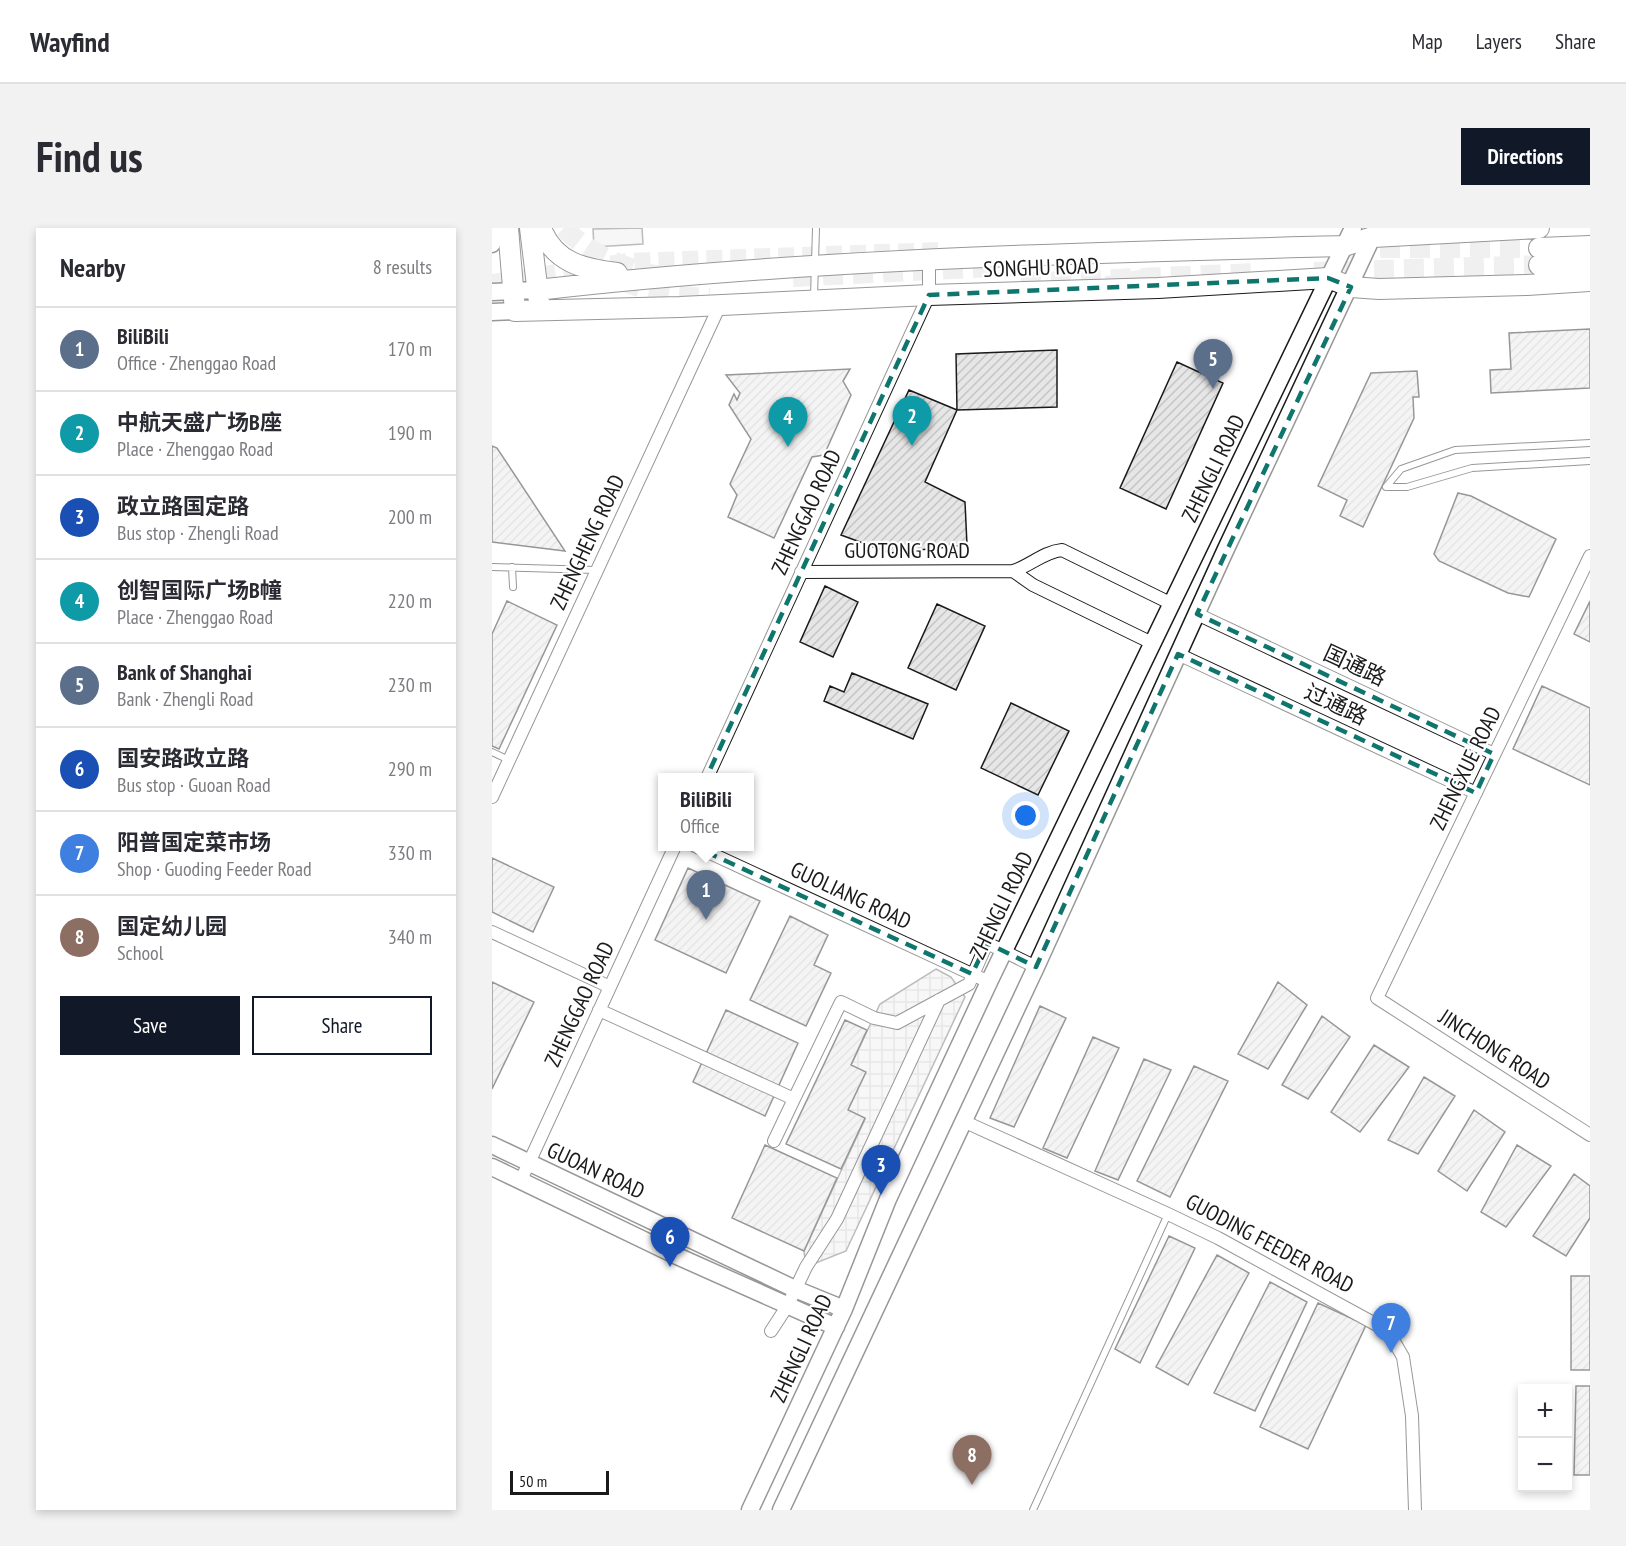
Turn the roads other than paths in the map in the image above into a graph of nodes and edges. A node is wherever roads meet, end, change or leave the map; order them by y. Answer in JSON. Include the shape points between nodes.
{"nodes":[{"id":1,"x":495,"y":228,"type":"edge"},
{"id":2,"x":508,"y":228,"type":"edge"},
{"id":3,"x":816,"y":228,"type":"edge"},
{"id":4,"x":1353,"y":228,"type":"edge"},
{"id":5,"x":1539,"y":228,"type":"edge"},
{"id":6,"x":534,"y":230,"type":"edge"},
{"id":7,"x":1375,"y":232,"type":"edge"},
{"id":8,"x":492,"y":244,"type":"edge"},
{"id":9,"x":1344,"y":246,"type":"junction"},
{"id":10,"x":1590,"y":246,"type":"edge"},
{"id":11,"x":929,"y":260,"type":"junction"},
{"id":12,"x":1590,"y":262,"type":"edge"},
{"id":13,"x":815,"y":267,"type":"junction"},
{"id":14,"x":647,"y":278,"type":"junction"},
{"id":15,"x":1328,"y":278,"type":"junction"},
{"id":16,"x":1590,"y":281,"type":"edge"},
{"id":17,"x":1351,"y":287,"type":"junction"},
{"id":18,"x":537,"y":290,"type":"junction"},
{"id":19,"x":492,"y":292,"type":"edge"},
{"id":20,"x":929,"y":295,"type":"junction"},
{"id":21,"x":514,"y":301,"type":"junction"},
{"id":22,"x":814,"y":301,"type":"junction"},
{"id":23,"x":720,"y":305,"type":"junction"},
{"id":24,"x":540,"y":310,"type":"junction"},
{"id":25,"x":492,"y":312,"type":"edge"},
{"id":26,"x":1590,"y":443,"type":"edge"},
{"id":27,"x":1590,"y":461,"type":"edge"},
{"id":28,"x":1590,"y":556,"type":"edge"},
{"id":29,"x":492,"y":567,"type":"edge"},
{"id":30,"x":513,"y":567,"type":"junction"},
{"id":31,"x":598,"y":570,"type":"junction"},
{"id":32,"x":1013,"y":571,"type":"junction"},
{"id":33,"x":801,"y":572,"type":"junction"},
{"id":34,"x":513,"y":586,"type":"dead end"},
{"id":35,"x":1172,"y":604,"type":"junction"},
{"id":36,"x":1197,"y":614,"type":"junction"},
{"id":37,"x":1152,"y":643,"type":"junction"},
{"id":38,"x":1178,"y":654,"type":"junction"},
{"id":39,"x":492,"y":752,"type":"edge"},
{"id":40,"x":1494,"y":754,"type":"junction"},
{"id":41,"x":509,"y":760,"type":"junction"},
{"id":42,"x":708,"y":773,"type":"edge"},
{"id":43,"x":1476,"y":793,"type":"junction"},
{"id":44,"x":492,"y":797,"type":"edge"},
{"id":45,"x":673,"y":851,"type":"edge"},
{"id":46,"x":706,"y":851,"type":"edge"},
{"id":47,"x":492,"y":932,"type":"edge"},
{"id":48,"x":1004,"y":952,"type":"junction"},
{"id":49,"x":1036,"y":967,"type":"junction"},
{"id":50,"x":972,"y":974,"type":"junction"},
{"id":51,"x":989,"y":982,"type":"junction"},
{"id":52,"x":610,"y":987,"type":"junction"},
{"id":53,"x":1377,"y":998,"type":"joint"},
{"id":54,"x":939,"y":1000,"type":"junction"},
{"id":55,"x":599,"y":1010,"type":"junction"},
{"id":56,"x":794,"y":1099,"type":"junction"},
{"id":57,"x":963,"y":1121,"type":"junction"},
{"id":58,"x":1590,"y":1135,"type":"edge"},
{"id":59,"x":774,"y":1141,"type":"dead end"},
{"id":60,"x":492,"y":1145,"type":"edge"},
{"id":61,"x":529,"y":1163,"type":"junction"},
{"id":62,"x":492,"y":1167,"type":"edge"},
{"id":63,"x":521,"y":1180,"type":"junction"},
{"id":64,"x":1168,"y":1214,"type":"junction"},
{"id":65,"x":795,"y":1290,"type":"junction"},
{"id":66,"x":788,"y":1305,"type":"junction"},
{"id":67,"x":844,"y":1309,"type":"junction"},
{"id":68,"x":836,"y":1327,"type":"junction"},
{"id":69,"x":771,"y":1331,"type":"dead end"},
{"id":70,"x":750,"y":1510,"type":"edge"},
{"id":71,"x":781,"y":1510,"type":"edge"},
{"id":72,"x":1033,"y":1510,"type":"edge"},
{"id":73,"x":1415,"y":1510,"type":"edge"}],
"edges":[{"from":1,"to":8,"type":"main road"},
{"from":2,"to":21,"type":"main road"},
{"from":3,"to":13,"type":"lane"},
{"from":4,"to":9,"type":"main road","name":"ZHENGLI ROAD"},
{"from":5,"to":7,"type":"main road","name":"SONGHU ROAD"},
{"from":6,"to":14,"type":"main road","via":[[573,263],[591,270]]},
{"from":6,"to":18,"type":"main road"},
{"from":7,"to":9,"type":"main road","name":"SONGHU ROAD"},
{"from":7,"to":17,"type":"main road","name":"ZHENGLI ROAD"},
{"from":9,"to":11,"type":"main road","name":"SONGHU ROAD"},
{"from":9,"to":15,"type":"main road","name":"ZHENGLI ROAD"},
{"from":10,"to":12,"type":"main road","via":[[1539,257]]},
{"from":11,"to":13,"type":"main road","name":"SONGHU ROAD"},
{"from":11,"to":20,"type":"street","name":"ZHENGGAO ROAD"},
{"from":13,"to":14,"type":"main road","name":"SONGHU ROAD"},
{"from":13,"to":22,"type":"lane"},
{"from":14,"to":18,"type":"main road","name":"SONGHU ROAD"},
{"from":15,"to":17,"type":"main road","name":"SONGHU ROAD"},
{"from":15,"to":20,"type":"main road","name":"SONGHU ROAD"},
{"from":15,"to":35,"type":"main road","name":"ZHENGLI ROAD"},
{"from":16,"to":17,"type":"main road","name":"SONGHU ROAD"},
{"from":17,"to":36,"type":"main road","name":"ZHENGLI ROAD"},
{"from":18,"to":21,"type":"main road","name":"SONGHU ROAD"},
{"from":18,"to":24,"type":"main road"},
{"from":19,"to":21,"type":"main road","name":"SONGHU ROAD"},
{"from":20,"to":22,"type":"main road","name":"SONGHU ROAD"},
{"from":20,"to":33,"type":"street","name":"ZHENGGAO ROAD"},
{"from":21,"to":24,"type":"main road","name":"SONGHU ROAD"},
{"from":21,"to":25,"type":"main road","name":"SONGHU ROAD"},
{"from":22,"to":23,"type":"main road","name":"SONGHU ROAD"},
{"from":23,"to":24,"type":"main road","name":"SONGHU ROAD"},
{"from":23,"to":31,"type":"street","name":"ZHENGHENG ROAD"},
{"from":26,"to":27,"type":"lane","via":[[1455,450],[1401,469],[1386,487],[1407,487],[1472,468]]},
{"from":28,"to":40,"type":"street","name":"ZHENGXUE ROAD"},
{"from":29,"to":30,"type":"lane"},
{"from":30,"to":31,"type":"lane"},
{"from":30,"to":34,"type":"lane"},
{"from":31,"to":41,"type":"street","name":"ZHENGHENG ROAD"},
{"from":32,"to":33,"type":"street","name":"GUOTONG ROAD"},
{"from":32,"to":35,"type":"street","name":"GUOTONG ROAD","via":[[1062,550]]},
{"from":32,"to":37,"type":"street"},
{"from":33,"to":42,"type":"street","name":"ZHENGGAO ROAD"},
{"from":35,"to":37,"type":"main road","name":"ZHENGLI ROAD"},
{"from":36,"to":38,"type":"main road","name":"ZHENGLI ROAD"},
{"from":36,"to":40,"type":"street","name":"国通路"},
{"from":37,"to":48,"type":"main road","name":"ZHENGLI ROAD"},
{"from":38,"to":43,"type":"street","name":"过通路"},
{"from":38,"to":49,"type":"main road","name":"ZHENGLI ROAD"},
{"from":39,"to":41,"type":"lane"},
{"from":40,"to":43,"type":"street","name":"ZHENGXUE ROAD"},
{"from":41,"to":44,"type":"street","name":"ZHENGHENG ROAD"},
{"from":43,"to":53,"type":"street","name":"ZHENGXUE ROAD"},
{"from":45,"to":52,"type":"street","name":"ZHENGGAO ROAD"},
{"from":46,"to":50,"type":"street","name":"GUOLIANG ROAD"},
{"from":47,"to":52,"type":"street"},
{"from":48,"to":49,"type":"street"},
{"from":48,"to":50,"type":"street","via":[[987,943]]},
{"from":48,"to":51,"type":"main road","name":"ZHENGLI ROAD"},
{"from":49,"to":57,"type":"main road","name":"ZHENGLI ROAD"},
{"from":50,"to":51,"type":"street","name":"GUOLIANG ROAD"},
{"from":50,"to":54,"type":"street","via":[[969,984]]},
{"from":51,"to":67,"type":"main road","name":"ZHENGLI ROAD","via":[[888,1199]]},
{"from":52,"to":55,"type":"street","name":"ZHENGGAO ROAD"},
{"from":53,"to":58,"type":"street","name":"JINCHONG ROAD"},
{"from":54,"to":56,"type":"street","via":[[897,1023],[874,1018],[842,1002]]},
{"from":54,"to":65,"type":"street","via":[[837,1219]]},
{"from":55,"to":56,"type":"street"},
{"from":55,"to":61,"type":"street","name":"ZHENGGAO ROAD"},
{"from":56,"to":59,"type":"street"},
{"from":57,"to":64,"type":"street","name":"GUODING FEEDER ROAD"},
{"from":57,"to":71,"type":"main road","name":"ZHENGLI ROAD"},
{"from":60,"to":61,"type":"main road","name":"GUOAN ROAD"},
{"from":61,"to":63,"type":"street","name":"ZHENGGAO ROAD"},
{"from":61,"to":65,"type":"main road","name":"GUOAN ROAD"},
{"from":62,"to":63,"type":"main road","name":"GUOAN ROAD"},
{"from":63,"to":66,"type":"main road","name":"GUOAN ROAD"},
{"from":64,"to":72,"type":"lane"},
{"from":64,"to":73,"type":"street","name":"GUODING FEEDER ROAD","via":[[1388,1331],[1403,1357],[1412,1416]]},
{"from":65,"to":66,"type":"street"},
{"from":65,"to":67,"type":"main road","name":"GUOAN ROAD"},
{"from":66,"to":68,"type":"main road","name":"GUOAN ROAD"},
{"from":66,"to":69,"type":"street"},
{"from":67,"to":68,"type":"main road","name":"ZHENGLI ROAD"},
{"from":68,"to":70,"type":"main road","name":"ZHENGLI ROAD"}]}
